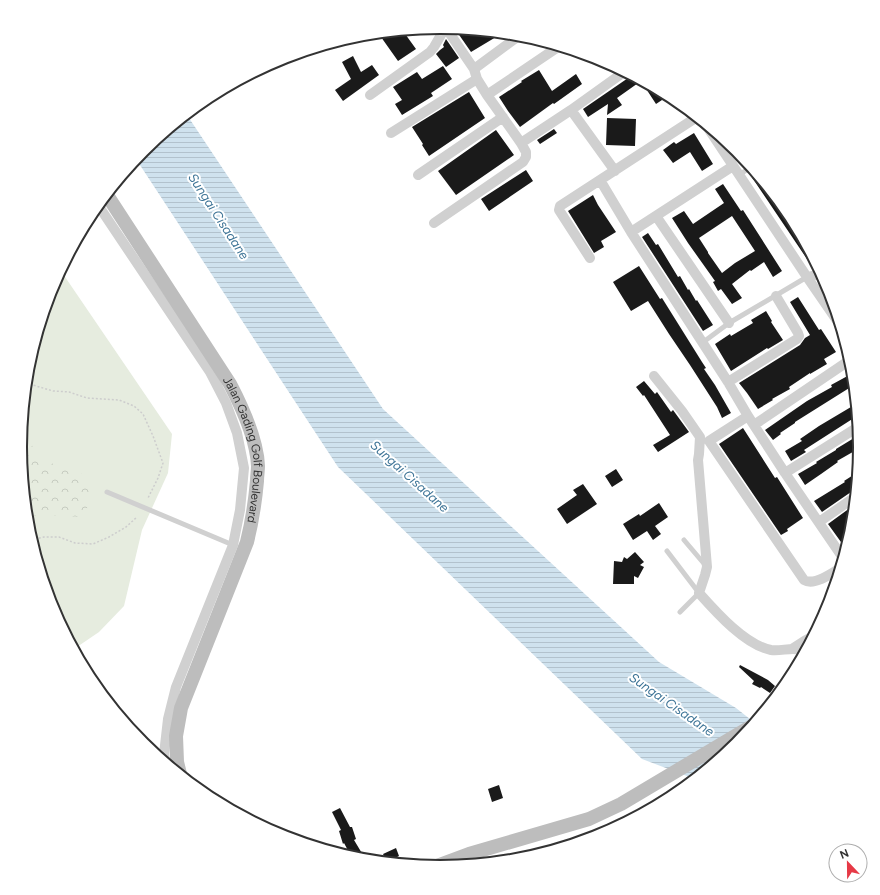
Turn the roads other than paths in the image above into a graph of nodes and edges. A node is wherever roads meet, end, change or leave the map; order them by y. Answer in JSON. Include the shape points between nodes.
{"nodes":[{"id":1,"x":441,"y":34,"type":"edge"},
{"id":2,"x":449,"y":34,"type":"edge"},
{"id":3,"x":512,"y":41,"type":"edge"},
{"id":4,"x":553,"y":51,"type":"edge"},
{"id":5,"x":474,"y":69,"type":"junction"},
{"id":6,"x":619,"y":75,"type":"edge"},
{"id":7,"x":477,"y":79,"type":"junction"},
{"id":8,"x":370,"y":95,"type":"dead end"},
{"id":9,"x":487,"y":95,"type":"junction"},
{"id":10,"x":571,"y":110,"type":"junction"},
{"id":11,"x":503,"y":118,"type":"junction"},
{"id":12,"x":692,"y":121,"type":"edge"},
{"id":13,"x":391,"y":133,"type":"dead end"},
{"id":14,"x":717,"y":141,"type":"edge"},
{"id":15,"x":521,"y":143,"type":"junction"},
{"id":16,"x":733,"y":166,"type":"junction"},
{"id":17,"x":615,"y":171,"type":"junction"},
{"id":18,"x":747,"y":171,"type":"edge"},
{"id":19,"x":418,"y":175,"type":"dead end"},
{"id":20,"x":740,"y":175,"type":"junction"},
{"id":21,"x":600,"y":180,"type":"junction"},
{"id":22,"x":110,"y":199,"type":"edge"},
{"id":23,"x":102,"y":211,"type":"edge"},
{"id":24,"x":656,"y":216,"type":"junction"},
{"id":25,"x":434,"y":223,"type":"dead end"},
{"id":26,"x":631,"y":232,"type":"junction"},
{"id":27,"x":590,"y":258,"type":"dead end"},
{"id":28,"x":815,"y":275,"type":"edge"},
{"id":29,"x":807,"y":277,"type":"junction"},
{"id":30,"x":776,"y":296,"type":"junction"},
{"id":31,"x":829,"y":309,"type":"edge"},
{"id":32,"x":729,"y":323,"type":"junction"},
{"id":33,"x":702,"y":343,"type":"junction"},
{"id":34,"x":844,"y":364,"type":"edge"},
{"id":35,"x":654,"y":376,"type":"dead end"},
{"id":36,"x":728,"y":382,"type":"junction"},
{"id":37,"x":748,"y":416,"type":"junction"},
{"id":38,"x":754,"y":425,"type":"junction"},
{"id":39,"x":852,"y":431,"type":"edge"},
{"id":40,"x":785,"y":473,"type":"junction"},
{"id":41,"x":107,"y":492,"type":"dead end"},
{"id":42,"x":849,"y":501,"type":"edge"},
{"id":43,"x":819,"y":522,"type":"junction"},
{"id":44,"x":684,"y":540,"type":"dead end"},
{"id":45,"x":233,"y":545,"type":"junction"},
{"id":46,"x":667,"y":551,"type":"dead end"},
{"id":47,"x":839,"y":553,"type":"edge"},
{"id":48,"x":707,"y":567,"type":"junction"},
{"id":49,"x":833,"y":573,"type":"edge"},
{"id":50,"x":698,"y":593,"type":"junction"},
{"id":51,"x":680,"y":612,"type":"dead end"},
{"id":52,"x":805,"y":641,"type":"edge"},
{"id":53,"x":792,"y":649,"type":"junction"},
{"id":54,"x":800,"y":650,"type":"edge"},
{"id":55,"x":737,"y":735,"type":"edge"},
{"id":56,"x":164,"y":754,"type":"edge"},
{"id":57,"x":178,"y":766,"type":"edge"},
{"id":58,"x":453,"y":860,"type":"edge"}],
"edges":[{"from":1,"to":8,"type":"street","via":[[430,52]]},
{"from":2,"to":5,"type":"street"},
{"from":3,"to":5,"type":"street"},
{"from":4,"to":9,"type":"street"},
{"from":5,"to":7,"type":"street"},
{"from":6,"to":10,"type":"street"},
{"from":7,"to":9,"type":"street"},
{"from":7,"to":13,"type":"street"},
{"from":9,"to":11,"type":"street"},
{"from":10,"to":15,"type":"street"},
{"from":10,"to":17,"type":"street"},
{"from":11,"to":15,"type":"street"},
{"from":11,"to":19,"type":"street"},
{"from":12,"to":17,"type":"street"},
{"from":14,"to":16,"type":"street"},
{"from":15,"to":25,"type":"street","via":[[526,152],[523,162]]},
{"from":16,"to":20,"type":"street"},
{"from":16,"to":24,"type":"street"},
{"from":17,"to":21,"type":"street"},
{"from":18,"to":20,"type":"lane"},
{"from":20,"to":29,"type":"street"},
{"from":21,"to":26,"type":"street"},
{"from":21,"to":27,"type":"street","via":[[560,206],[559,210]]},
{"from":22,"to":57,"type":"main road","name":"Jalan Gading Golf Boulevard","via":[[230,384],[254,441],[258,465],[253,516],[247,542],[180,708],[176,736]]},
{"from":23,"to":45,"type":"street","name":"Jalan Gading Golf Boulevard","via":[[210,372],[226,403],[237,432],[244,468]]},
{"from":24,"to":26,"type":"street"},
{"from":24,"to":32,"type":"street"},
{"from":26,"to":33,"type":"street"},
{"from":28,"to":29,"type":"street"},
{"from":29,"to":30,"type":"lane"},
{"from":29,"to":31,"type":"street"},
{"from":30,"to":32,"type":"lane"},
{"from":30,"to":36,"type":"street","via":[[799,336]]},
{"from":32,"to":33,"type":"lane"},
{"from":33,"to":36,"type":"street"},
{"from":34,"to":38,"type":"street"},
{"from":35,"to":48,"type":"street","via":[[700,437],[698,460]]},
{"from":36,"to":37,"type":"street"},
{"from":37,"to":38,"type":"street"},
{"from":37,"to":49,"type":"street","via":[[709,441],[804,580],[813,582]]},
{"from":38,"to":40,"type":"street"},
{"from":39,"to":40,"type":"street"},
{"from":40,"to":43,"type":"street"},
{"from":41,"to":45,"type":"lane"},
{"from":42,"to":43,"type":"street"},
{"from":43,"to":47,"type":"street"},
{"from":44,"to":48,"type":"lane"},
{"from":45,"to":56,"type":"street","name":"Jalan Gading Golf Boulevard","via":[[176,687],[168,719]]},
{"from":46,"to":50,"type":"lane"},
{"from":48,"to":50,"type":"street"},
{"from":50,"to":51,"type":"lane"},
{"from":50,"to":53,"type":"street","via":[[735,630],[749,640],[771,650]]},
{"from":52,"to":53,"type":"street"},
{"from":53,"to":54,"type":"street"},
{"from":55,"to":58,"type":"main road","via":[[621,804],[588,819]]}]}
